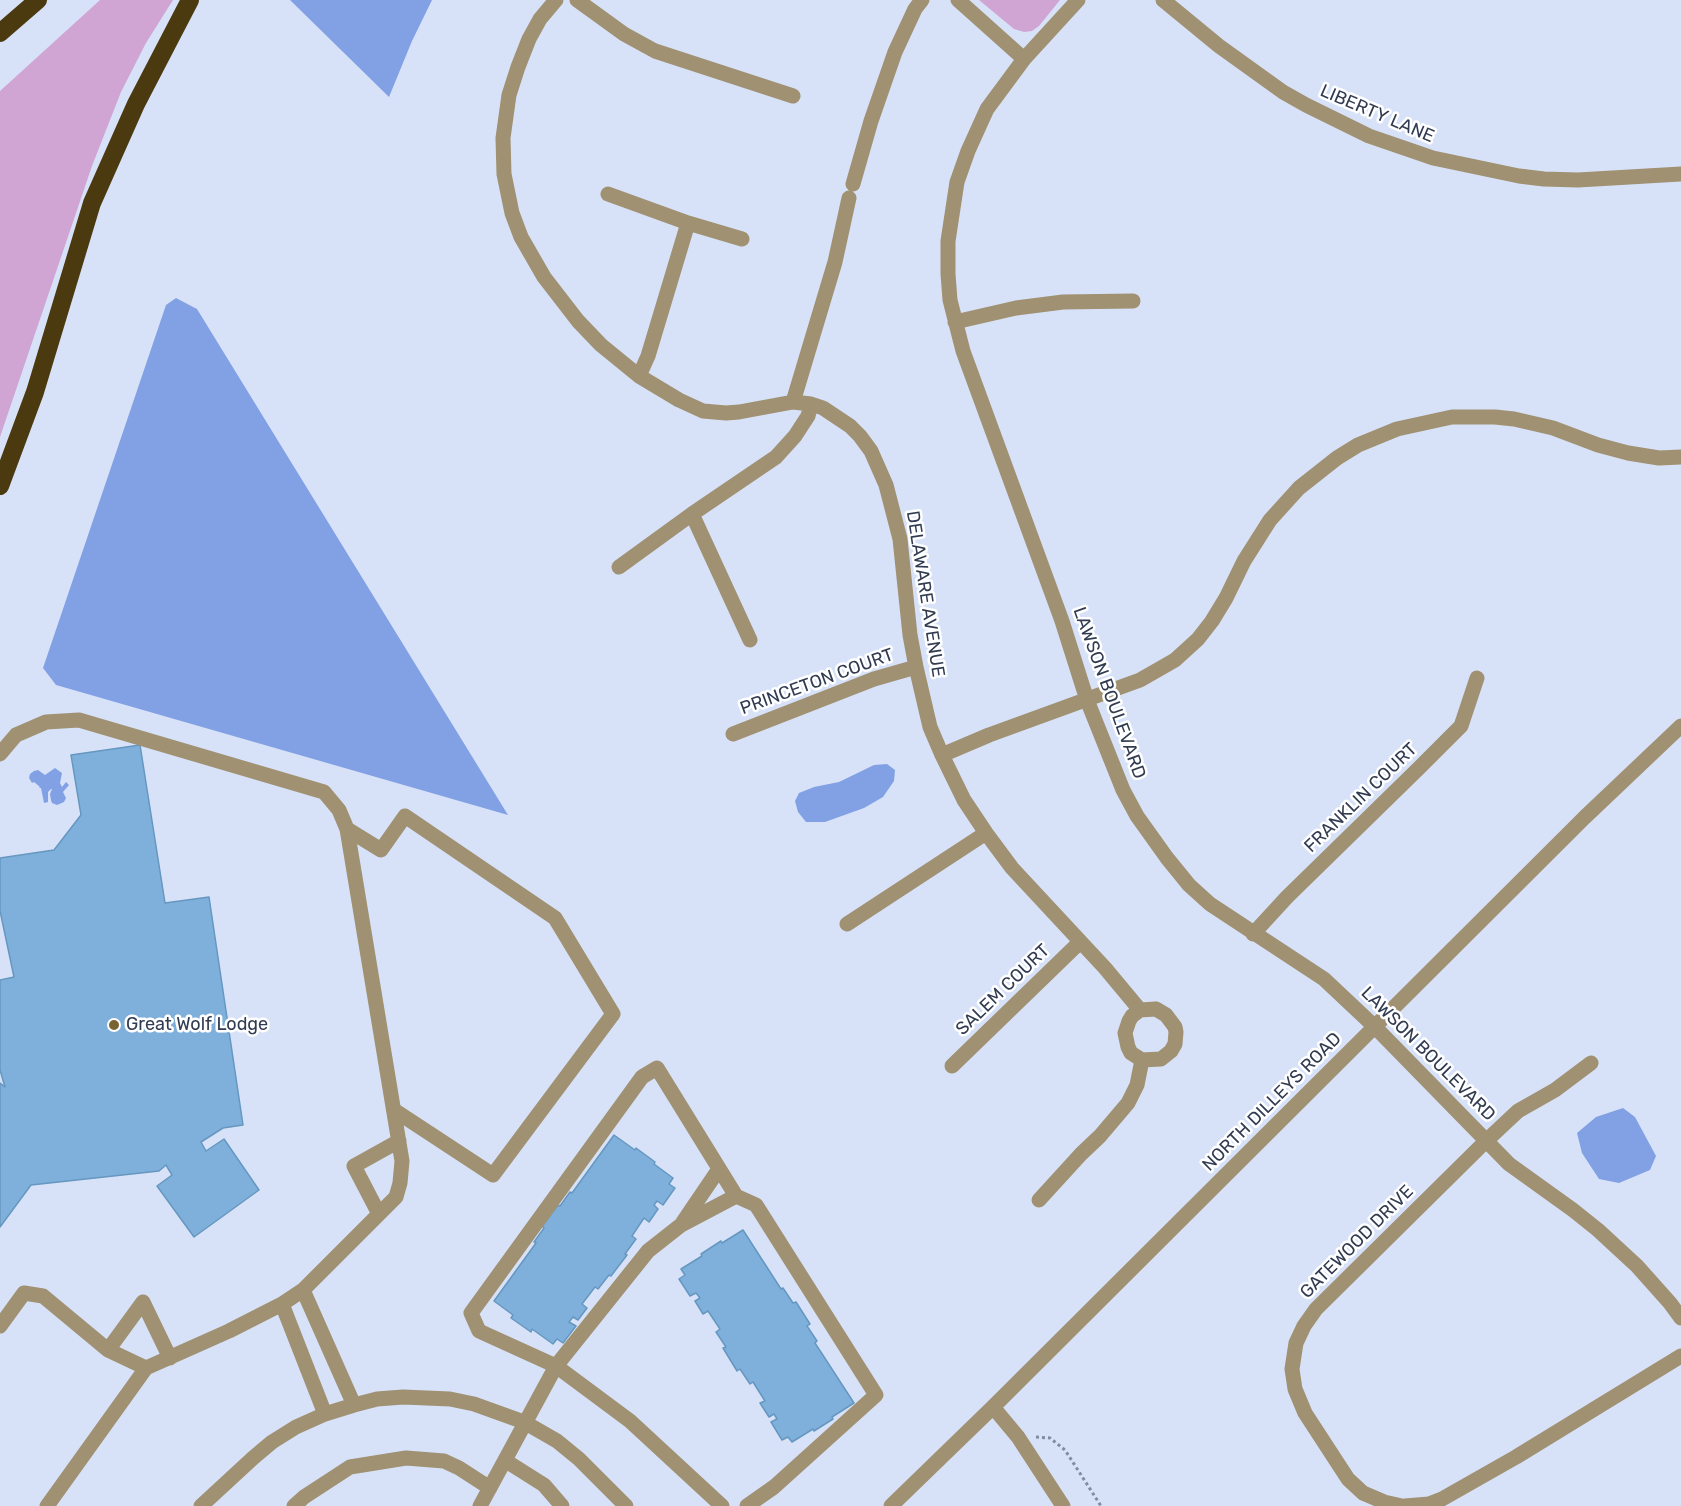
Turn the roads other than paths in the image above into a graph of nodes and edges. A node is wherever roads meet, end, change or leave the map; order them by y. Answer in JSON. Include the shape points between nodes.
{"nodes":[{"id":1,"x":38,"y":0,"type":"edge"},
{"id":2,"x":190,"y":0,"type":"edge"},
{"id":3,"x":556,"y":0,"type":"edge"},
{"id":4,"x":577,"y":0,"type":"edge"},
{"id":5,"x":922,"y":0,"type":"edge"},
{"id":6,"x":958,"y":0,"type":"edge"},
{"id":7,"x":1078,"y":0,"type":"edge"},
{"id":8,"x":1163,"y":0,"type":"edge"},
{"id":9,"x":0,"y":33,"type":"edge"},
{"id":10,"x":1024,"y":59,"type":"junction"},
{"id":11,"x":793,"y":96,"type":"dead end"},
{"id":12,"x":1681,"y":174,"type":"edge"},
{"id":13,"x":608,"y":194,"type":"dead end"},
{"id":14,"x":688,"y":222,"type":"junction"},
{"id":15,"x":742,"y":239,"type":"dead end"},
{"id":16,"x":1133,"y":301,"type":"dead end"},
{"id":17,"x":955,"y":322,"type":"junction"},
{"id":18,"x":639,"y":376,"type":"junction"},
{"id":19,"x":793,"y":402,"type":"junction"},
{"id":20,"x":811,"y":404,"type":"junction"},
{"id":21,"x":1681,"y":457,"type":"edge"},
{"id":22,"x":0,"y":486,"type":"edge"},
{"id":23,"x":692,"y":514,"type":"junction"},
{"id":24,"x":619,"y":567,"type":"dead end"},
{"id":25,"x":750,"y":640,"type":"dead end"},
{"id":26,"x":916,"y":667,"type":"junction"},
{"id":27,"x":1477,"y":678,"type":"dead end"},
{"id":28,"x":1087,"y":700,"type":"junction"},
{"id":29,"x":1681,"y":726,"type":"edge"},
{"id":30,"x":733,"y":734,"type":"dead end"},
{"id":31,"x":0,"y":754,"type":"edge"},
{"id":32,"x":942,"y":755,"type":"junction"},
{"id":33,"x":348,"y":829,"type":"junction"},
{"id":34,"x":986,"y":832,"type":"junction"},
{"id":35,"x":847,"y":924,"type":"dead end"},
{"id":36,"x":1253,"y":934,"type":"junction"},
{"id":37,"x":1080,"y":942,"type":"junction"},
{"id":38,"x":1140,"y":1010,"type":"junction"},
{"id":39,"x":1375,"y":1027,"type":"junction"},
{"id":40,"x":1142,"y":1060,"type":"junction"},
{"id":41,"x":1591,"y":1063,"type":"dead end"},
{"id":42,"x":952,"y":1066,"type":"dead end"},
{"id":43,"x":394,"y":1110,"type":"junction"},
{"id":44,"x":399,"y":1141,"type":"junction"},
{"id":45,"x":1486,"y":1141,"type":"junction"},
{"id":46,"x":719,"y":1169,"type":"junction"},
{"id":47,"x":736,"y":1196,"type":"junction"},
{"id":48,"x":1039,"y":1200,"type":"dead end"},
{"id":49,"x":379,"y":1214,"type":"junction"},
{"id":50,"x":681,"y":1225,"type":"junction"},
{"id":51,"x":303,"y":1290,"type":"junction"},
{"id":52,"x":282,"y":1304,"type":"junction"},
{"id":53,"x":1681,"y":1318,"type":"edge"},
{"id":54,"x":0,"y":1326,"type":"edge"},
{"id":55,"x":108,"y":1350,"type":"junction"},
{"id":56,"x":1681,"y":1356,"type":"edge"},
{"id":57,"x":170,"y":1358,"type":"junction"},
{"id":58,"x":556,"y":1366,"type":"junction"},
{"id":59,"x":146,"y":1368,"type":"junction"},
{"id":60,"x":354,"y":1405,"type":"junction"},
{"id":61,"x":993,"y":1407,"type":"junction"},
{"id":62,"x":325,"y":1414,"type":"junction"},
{"id":63,"x":525,"y":1422,"type":"junction"},
{"id":64,"x":506,"y":1461,"type":"junction"},
{"id":65,"x":490,"y":1488,"type":"junction"},
{"id":66,"x":47,"y":1506,"type":"edge"},
{"id":67,"x":201,"y":1506,"type":"edge"},
{"id":68,"x":294,"y":1506,"type":"edge"},
{"id":69,"x":480,"y":1506,"type":"edge"},
{"id":70,"x":562,"y":1506,"type":"edge"},
{"id":71,"x":626,"y":1506,"type":"edge"},
{"id":72,"x":722,"y":1506,"type":"edge"},
{"id":73,"x":747,"y":1506,"type":"edge"},
{"id":74,"x":891,"y":1506,"type":"edge"},
{"id":75,"x":1063,"y":1506,"type":"edge"},
{"id":76,"x":1403,"y":1506,"type":"edge"}],
"edges":[{"from":1,"to":9,"type":"highway"},
{"from":2,"to":22,"type":"highway","via":[[136,104],[92,203],[34,392]]},
{"from":3,"to":18,"type":"street","name":"DELAWARE AVENUE","via":[[529,39],[509,95],[503,138],[504,174],[512,213],[544,278],[601,345]]},
{"from":4,"to":11,"type":"street","via":[[624,34],[656,51]]},
{"from":5,"to":19,"type":"street","via":[[895,52],[871,121],[835,262]]},
{"from":6,"to":10,"type":"street"},
{"from":7,"to":10,"type":"street","name":"LAWSON BOULEVARD"},
{"from":8,"to":12,"type":"street","name":"LIBERTY LANE","via":[[1283,92],[1369,135],[1433,158],[1545,179]]},
{"from":10,"to":17,"type":"street","name":"LAWSON BOULEVARD","via":[[987,109],[957,182],[948,241]]},
{"from":13,"to":14,"type":"street"},
{"from":14,"to":15,"type":"street"},
{"from":14,"to":18,"type":"street"},
{"from":16,"to":17,"type":"street","via":[[1063,302]]},
{"from":17,"to":28,"type":"street","name":"LAWSON BOULEVARD"},
{"from":18,"to":19,"type":"street","name":"DELAWARE AVENUE","via":[[703,411],[739,412]]},
{"from":19,"to":20,"type":"street","name":"DELAWARE AVENUE"},
{"from":20,"to":23,"type":"street","via":[[804,423],[776,457]]},
{"from":20,"to":26,"type":"street","name":"DELAWARE AVENUE","via":[[823,408],[860,435],[886,485],[900,539]]},
{"from":21,"to":28,"type":"street","via":[[1628,453],[1553,428],[1495,417],[1452,417],[1397,429],[1337,458],[1299,488],[1270,520],[1212,621],[1175,660],[1140,680]]},
{"from":23,"to":24,"type":"street"},
{"from":23,"to":25,"type":"street"},
{"from":26,"to":30,"type":"street","name":"PRINCETON COURT"},
{"from":26,"to":32,"type":"street","name":"DELAWARE AVENUE","via":[[930,727]]},
{"from":27,"to":36,"type":"street","name":"FRANKLIN COURT","via":[[1461,726]]},
{"from":28,"to":32,"type":"street"},
{"from":28,"to":36,"type":"street","name":"LAWSON BOULEVARD","via":[[1137,816],[1189,885]]},
{"from":29,"to":39,"type":"street","name":"NORTH DILLEYS ROAD"},
{"from":31,"to":33,"type":"street","via":[[16,735],[46,722],[79,720],[324,792]]},
{"from":32,"to":34,"type":"street","name":"DELAWARE AVENUE","via":[[964,800]]},
{"from":33,"to":43,"type":"street"},
{"from":33,"to":43,"type":"street","via":[[381,850],[405,816],[555,918],[614,1014],[493,1175]]},
{"from":34,"to":35,"type":"street"},
{"from":34,"to":37,"type":"street","name":"DELAWARE AVENUE","via":[[1012,868]]},
{"from":36,"to":39,"type":"street","name":"LAWSON BOULEVARD","via":[[1324,979]]},
{"from":37,"to":38,"type":"street","name":"DELAWARE AVENUE"},
{"from":37,"to":42,"type":"street","name":"SALEM COURT"},
{"from":38,"to":40,"type":"street","via":[[1132,1016],[1125,1033],[1131,1053]]},
{"from":38,"to":40,"type":"street","via":[[1156,1009],[1166,1015],[1176,1032],[1171,1051],[1161,1059]]},
{"from":39,"to":45,"type":"street","name":"LAWSON BOULEVARD"},
{"from":39,"to":61,"type":"street","name":"NORTH DILLEYS ROAD"},
{"from":40,"to":48,"type":"street","via":[[1128,1103]]},
{"from":41,"to":45,"type":"street","name":"GATEWOOD DRIVE","via":[[1518,1111]]},
{"from":43,"to":44,"type":"street"},
{"from":44,"to":49,"type":"street","via":[[400,1183],[396,1197]]},
{"from":44,"to":49,"type":"street","via":[[354,1166]]},
{"from":45,"to":53,"type":"street","name":"LAWSON BOULEVARD","via":[[1509,1164],[1598,1230],[1637,1266]]},
{"from":45,"to":76,"type":"street","name":"GATEWOOD DRIVE","via":[[1316,1309],[1296,1343],[1292,1369],[1295,1389],[1305,1413],[1348,1479],[1363,1493]]},
{"from":46,"to":47,"type":"street"},
{"from":46,"to":50,"type":"street"},
{"from":46,"to":58,"type":"street","via":[[657,1068],[642,1077],[471,1313],[479,1330]]},
{"from":47,"to":50,"type":"street"},
{"from":47,"to":73,"type":"street","via":[[756,1205],[876,1395],[774,1487]]},
{"from":49,"to":51,"type":"street"},
{"from":50,"to":58,"type":"street","via":[[648,1251]]},
{"from":51,"to":52,"type":"street"},
{"from":51,"to":60,"type":"street"},
{"from":52,"to":57,"type":"street"},
{"from":52,"to":62,"type":"street"},
{"from":54,"to":55,"type":"street","via":[[24,1293],[43,1296]]},
{"from":55,"to":57,"type":"street","via":[[143,1302]]},
{"from":55,"to":59,"type":"street"},
{"from":56,"to":76,"type":"street","name":"GATEWOOD DRIVE","via":[[1442,1499]]},
{"from":57,"to":59,"type":"street"},
{"from":58,"to":63,"type":"street"},
{"from":58,"to":72,"type":"street","via":[[630,1421]]},
{"from":59,"to":66,"type":"street"},
{"from":60,"to":62,"type":"street"},
{"from":60,"to":63,"type":"street","via":[[403,1397],[450,1399]]},
{"from":61,"to":74,"type":"street","name":"NORTH DILLEYS ROAD"},
{"from":61,"to":75,"type":"street","via":[[1018,1437]]},
{"from":62,"to":67,"type":"street","via":[[272,1442]]},
{"from":63,"to":64,"type":"street"},
{"from":63,"to":71,"type":"street","via":[[579,1459]]},
{"from":64,"to":65,"type":"street"},
{"from":64,"to":70,"type":"street","via":[[544,1485]]},
{"from":65,"to":68,"type":"street","via":[[444,1461],[406,1458],[350,1467]]},
{"from":65,"to":69,"type":"street"}]}
